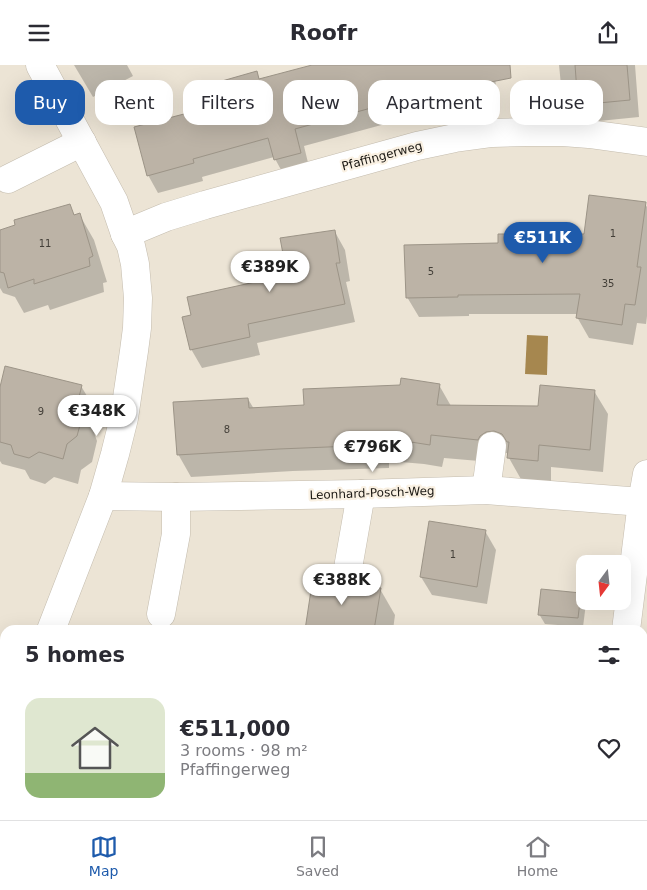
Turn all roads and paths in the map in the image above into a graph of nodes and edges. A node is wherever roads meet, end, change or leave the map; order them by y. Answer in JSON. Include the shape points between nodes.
{"nodes":[{"id":1,"x":40,"y":65,"type":"edge"},
{"id":2,"x":82,"y":142,"type":"junction"},
{"id":3,"x":647,"y":142,"type":"edge"},
{"id":4,"x":8,"y":179,"type":"dead end"},
{"id":5,"x":125,"y":234,"type":"junction"},
{"id":6,"x":492,"y":446,"type":"dead end"},
{"id":7,"x":645,"y":486,"type":"edge"},
{"id":8,"x":486,"y":490,"type":"junction"},
{"id":9,"x":362,"y":494,"type":"junction"},
{"id":10,"x":103,"y":496,"type":"junction"},
{"id":11,"x":176,"y":497,"type":"junction"},
{"id":12,"x":348,"y":568,"type":"dead end"},
{"id":13,"x":161,"y":614,"type":"dead end"},
{"id":14,"x":633,"y":624,"type":"edge"},
{"id":15,"x":53,"y":625,"type":"edge"}],
"edges":[{"from":1,"to":2,"type":"street"},
{"from":2,"to":4,"type":"street"},
{"from":2,"to":5,"type":"street","via":[[114,202]]},
{"from":3,"to":5,"type":"street","name":"Pfaffingerweg","via":[[562,132],[492,133],[455,138],[205,205]]},
{"from":5,"to":10,"type":"street","via":[[132,246],[135,264],[137,328],[124,418]]},
{"from":6,"to":8,"type":"street"},
{"from":7,"to":8,"type":"street","name":"Leonhard-Posch-Weg"},
{"from":7,"to":14,"type":"street"},
{"from":8,"to":9,"type":"street","name":"Leonhard-Posch-Weg"},
{"from":9,"to":11,"type":"street","name":"Leonhard-Posch-Weg"},
{"from":9,"to":12,"type":"street"},
{"from":10,"to":11,"type":"street","name":"Leonhard-Posch-Weg"},
{"from":10,"to":15,"type":"street"},
{"from":11,"to":13,"type":"street","via":[[176,534]]}]}
